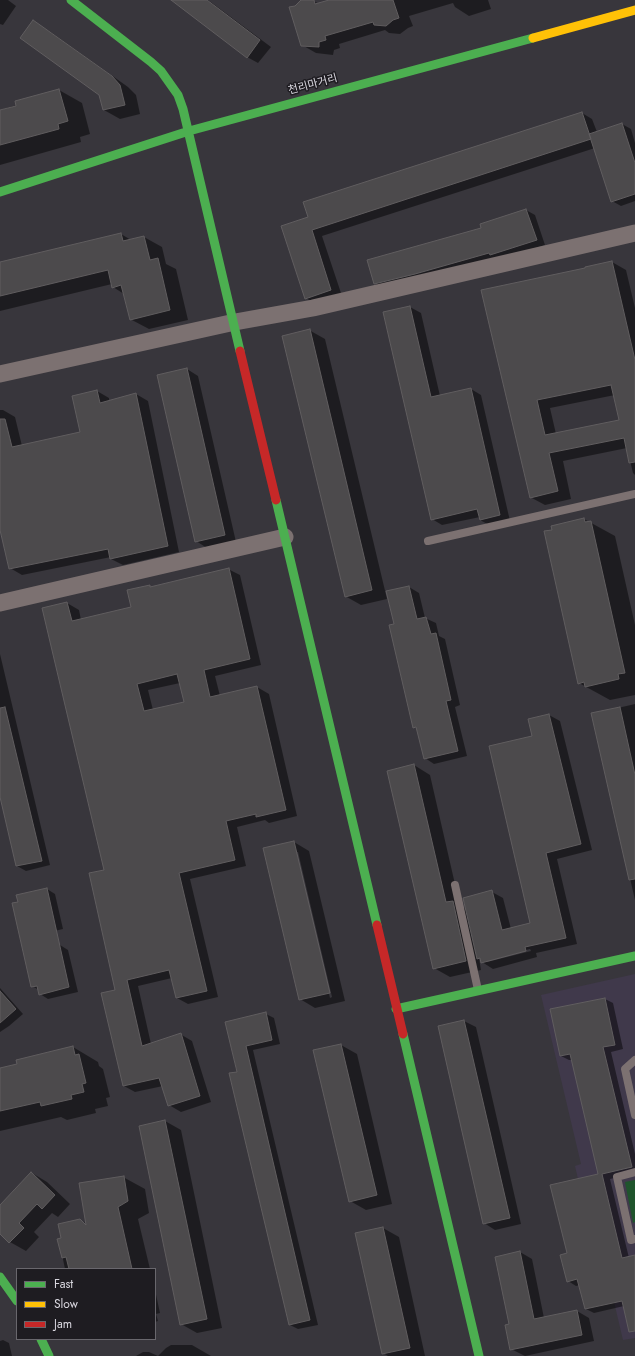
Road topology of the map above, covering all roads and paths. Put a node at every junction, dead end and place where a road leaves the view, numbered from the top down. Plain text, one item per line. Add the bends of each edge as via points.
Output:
1 (71, 0) edge
2 (635, 10) edge
3 (189, 131) junction
4 (0, 192) edge
5 (635, 232) edge
6 (235, 322) junction
7 (0, 374) edge
8 (635, 494) edge
9 (285, 537) junction
10 (428, 541) dead end
11 (0, 603) edge
12 (455, 885) dead end
13 (635, 956) edge
14 (478, 991) junction
15 (396, 1009) junction
16 (635, 1060) edge
17 (635, 1115) edge
18 (635, 1172) edge
19 (635, 1239) edge
20 (0, 1277) edge
21 (16, 1300) edge
22 (41, 1340) edge
23 (49, 1356) edge
24 (479, 1356) edge

1 - 3 main road via 160,71 178,95
2 - 3 main road, 천리마거리
3 - 4 main road, 천리마거리
3 - 6 main road
5 - 6 street via 313,308
6 - 7 street
6 - 9 main road
8 - 10 lane
9 - 11 street
9 - 15 main road
12 - 14 lane
13 - 14 main road
14 - 15 main road
15 - 24 main road
16 - 17 lane via 625,1069
18 - 19 lane via 618,1177 631,1240
20 - 21 main road
22 - 23 main road

